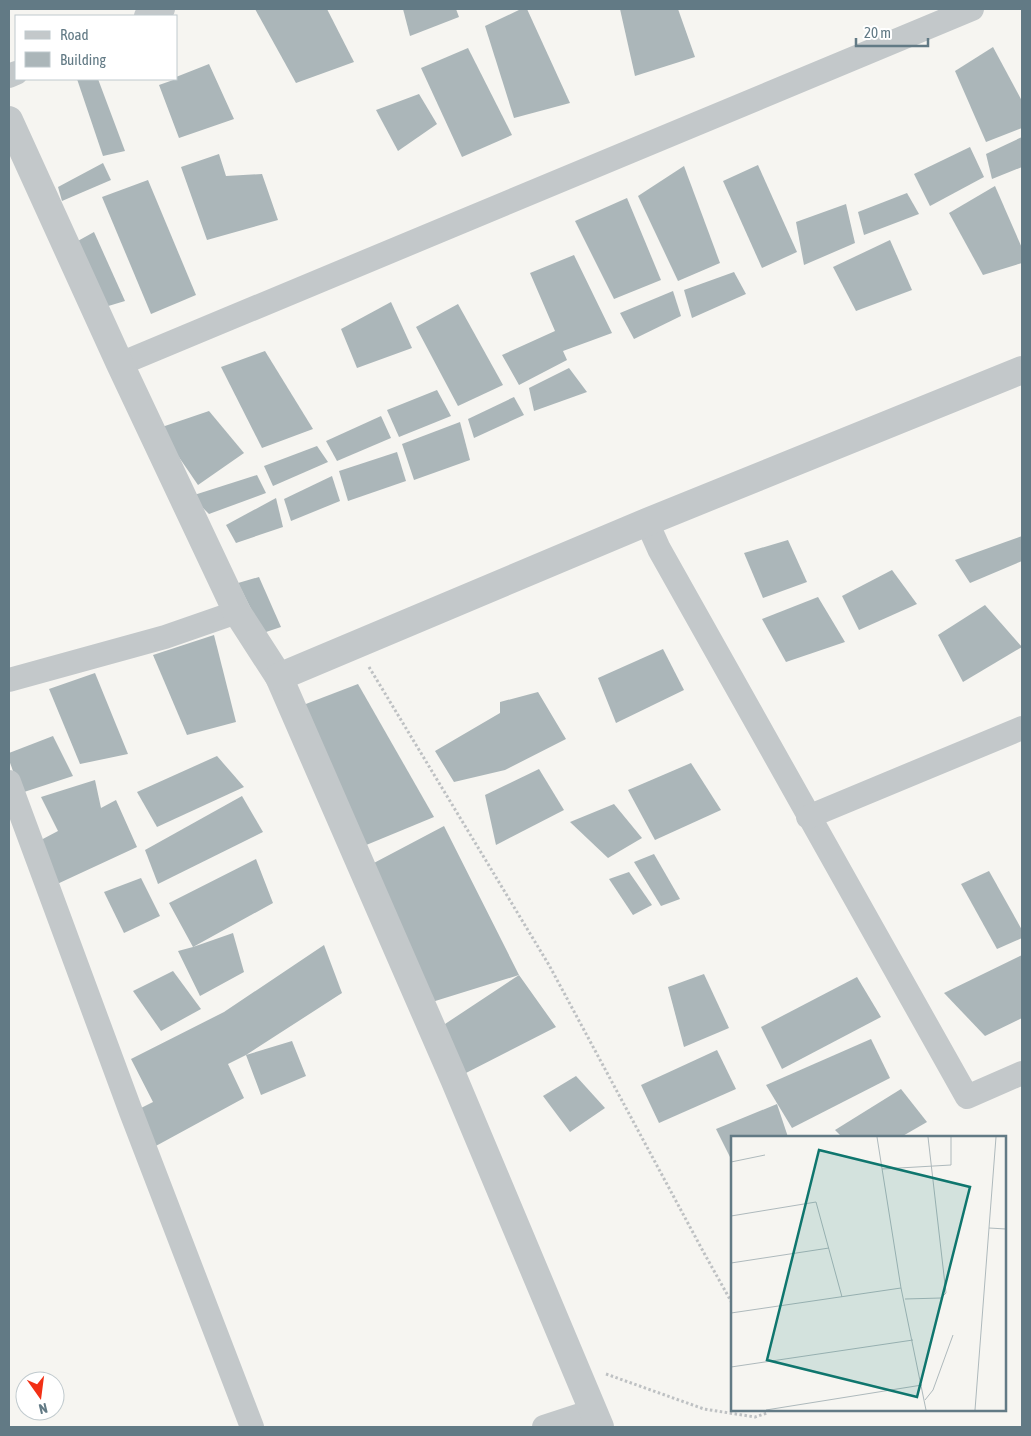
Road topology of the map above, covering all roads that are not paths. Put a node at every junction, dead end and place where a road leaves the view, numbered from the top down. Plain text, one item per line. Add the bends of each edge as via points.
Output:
1 (163, 9) edge
2 (972, 9) edge
3 (148, 15) edge
4 (9, 120) edge
5 (120, 364) junction
6 (1022, 370) edge
7 (647, 522) junction
8 (237, 612) junction
9 (279, 677) junction
10 (9, 680) edge
11 (1022, 728) edge
12 (9, 782) edge
13 (808, 817) junction
14 (1022, 1073) edge
15 (597, 1419) edge
16 (252, 1427) edge
17 (544, 1427) edge

1 - 3 street
2 - 5 street
4 - 5 street
5 - 8 street
6 - 7 street
7 - 9 street
7 - 13 street
8 - 9 street
8 - 10 street via 165,637
9 - 15 street
11 - 13 street
12 - 16 street
13 - 14 street via 967,1097
15 - 17 street

